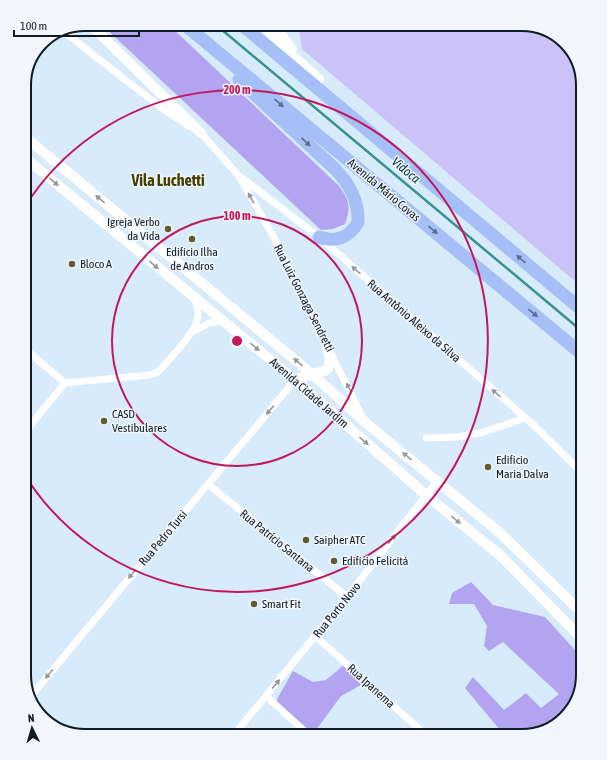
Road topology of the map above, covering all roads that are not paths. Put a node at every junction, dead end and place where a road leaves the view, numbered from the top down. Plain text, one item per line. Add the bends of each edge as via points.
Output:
1 (97, 31) edge
2 (193, 31) edge
3 (249, 31) edge
4 (264, 31) edge
5 (280, 31) edge
6 (67, 34) edge
7 (199, 36) junction
8 (319, 79) junction
9 (202, 134) junction
10 (376, 137) junction
11 (31, 142) edge
12 (31, 163) edge
13 (238, 175) junction
14 (319, 237) junction
15 (195, 299) junction
16 (576, 305) edge
17 (223, 321) junction
18 (191, 333) junction
19 (326, 343) junction
20 (576, 349) edge
21 (31, 354) edge
22 (312, 374) junction
23 (295, 380) junction
24 (65, 384) junction
25 (525, 418) junction
26 (366, 423) junction
27 (31, 425) edge
28 (426, 438) dead end
29 (576, 467) edge
30 (437, 481) junction
31 (208, 484) junction
32 (426, 495) junction
33 (347, 598) junction
34 (576, 607) edge
35 (576, 633) edge
36 (315, 636) junction
37 (34, 692) edge
38 (266, 696) junction
39 (239, 729) edge
40 (302, 729) edge
41 (418, 729) edge

1 - 9 main road
2 - 7 highway, Avenida Mário Covas
3 - 10 highway
4 - 8 main road
5 - 8 main road via 291,48
6 - 9 street via 159,106
7 -> 14 highway via 230,72 348,184 357,204 358,222 350,234 342,238 333,240
7 -> 20 highway, Avenida Mário Covas
8 - 10 highway
9 - 13 street
16 -> 10 highway
22 -> 11 main road, Avenida Cidade Jardim
12 -> 15 main road, Avenida Cidade Jardim
13 - 14 street, Rua Antônio Aleixo da Silva
19 -> 13 street, Rua Luiz Gonzaga Sendretti via 272,234
25 -> 14 street, Rua Antônio Aleixo da Silva
15 - 17 main road, Avenida Cidade Jardim
15 - 18 street via 199,309
17 - 18 street via 209,323
17 -> 23 main road, Avenida Cidade Jardim
18 - 24 street via 158,372
19 - 22 main road via 330,364 325,371
26 -> 19 street, Rua Luiz Gonzaga Sendretti
21 - 24 street
22 - 23 main road
22 - 26 main road, Avenida Cidade Jardim
23 -> 31 street, Rua Pedro Tursi
23 -> 32 main road, Avenida Cidade Jardim
24 - 27 street
25 - 28 street via 481,433
25 - 29 street, Rua Antônio Aleixo da Silva
30 -> 26 main road, Avenida Cidade Jardim
30 - 32 street, Rua Porto Novo
30 - 34 main road, Avenida Cidade Jardim via 499,532
31 - 33 street, Rua Patrício Santana
31 -> 37 street, Rua Pedro Tursi
33 -> 32 street, Rua Porto Novo
32 -> 35 main road, Avenida Cidade Jardim via 501,556
33 - 36 street, Rua Porto Novo
38 -> 36 street, Rua Porto Novo
36 - 41 street, Rua Ipanema
38 - 39 street, Rua Porto Novo
38 - 40 street

